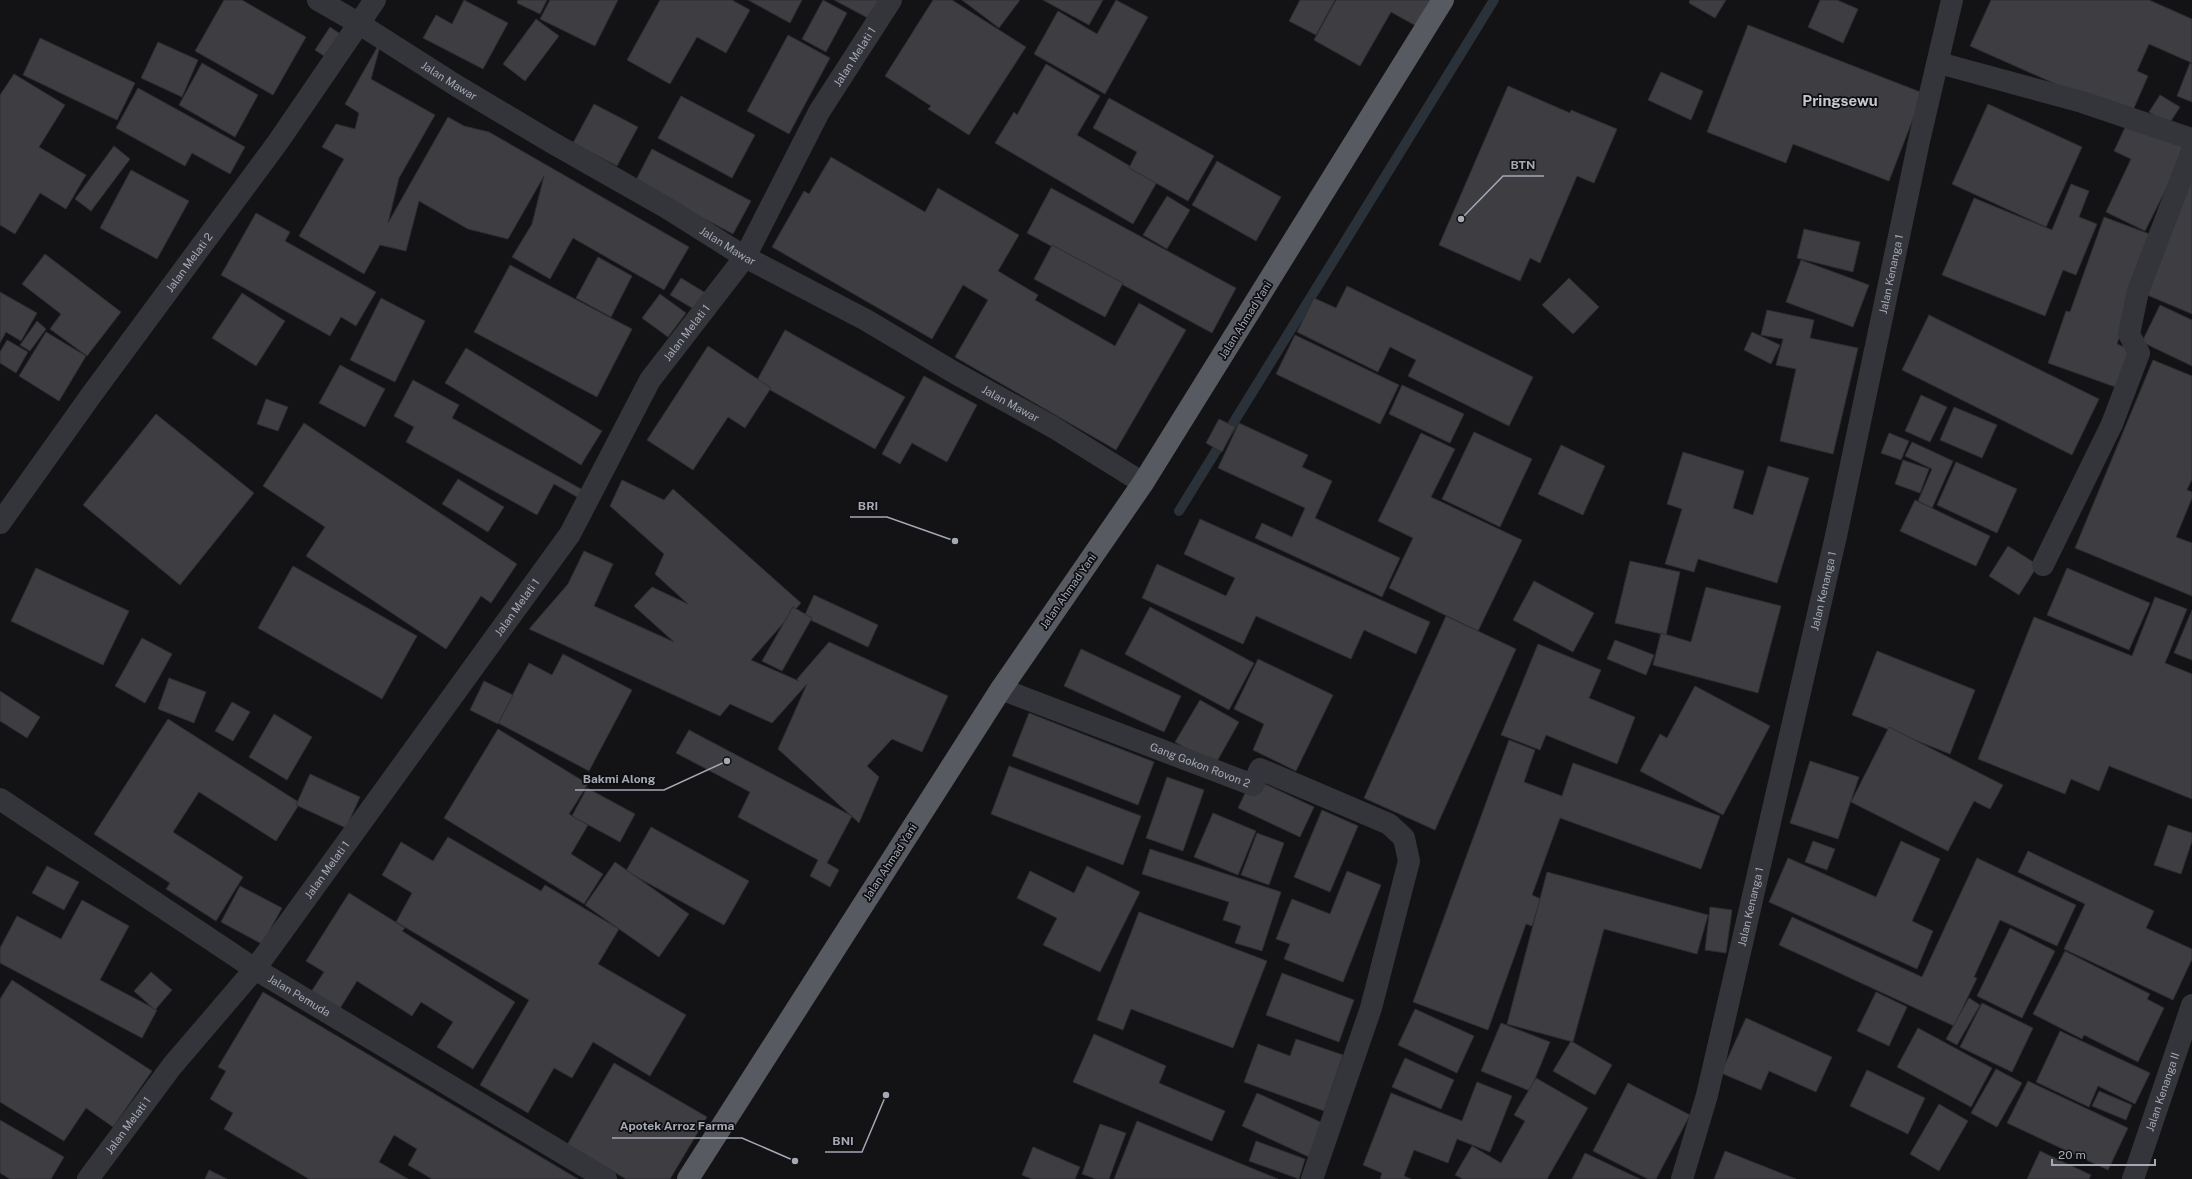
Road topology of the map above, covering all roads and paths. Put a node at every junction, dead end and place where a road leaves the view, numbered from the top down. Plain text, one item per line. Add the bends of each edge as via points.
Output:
1 (318, 0) edge
2 (375, 0) edge
3 (891, 0) edge
4 (1444, 0) edge
5 (1952, 0) edge
6 (358, 23) junction
7 (1939, 63) junction
8 (2192, 139) edge
9 (2192, 152) edge
10 (745, 257) junction
11 (1143, 483) junction
12 (0, 523) edge
13 (2043, 565) dead end
14 (1001, 689) junction
15 (0, 799) edge
16 (255, 969) junction
17 (2192, 1005) edge
18 (88, 1179) edge
19 (606, 1179) edge
20 (688, 1179) edge
21 (1312, 1179) edge
22 (1682, 1179) edge
23 (2133, 1179) edge

1 - 6 street, Jalan Mawar
2 - 6 street, Jalan Melati 2
3 - 10 street, Jalan Melati 1 via 819,112
4 - 11 highway, Jalan Ahmad Yani
5 - 7 street, Jalan Kenanga 1
6 - 10 street, Jalan Mawar via 457,86 667,208
6 - 12 street, Jalan Melati 2 via 278,142
7 - 8 street via 2082,102
7 - 22 street, Jalan Kenanga 1 via 1919,141 1836,536 1709,1088
9 - 13 street via 2138,291 2129,334 2139,353 2112,424
10 - 11 street, Jalan Mawar via 866,320 1053,427
10 - 16 street, Jalan Melati 1 via 650,380 570,534
11 - 14 highway, Jalan Ahmad Yani
14 - 20 highway, Jalan Ahmad Yani
14 - 21 street, Gang Gokon Rovon 2 via 1252,785 1260,768 1389,824 1404,838 1409,861 1371,1008
15 - 16 street, Jalan Pemuda
16 - 18 street, Jalan Melati 1 via 172,1066
16 - 19 street, Jalan Pemuda
17 - 23 street, Jalan Kenanga II

